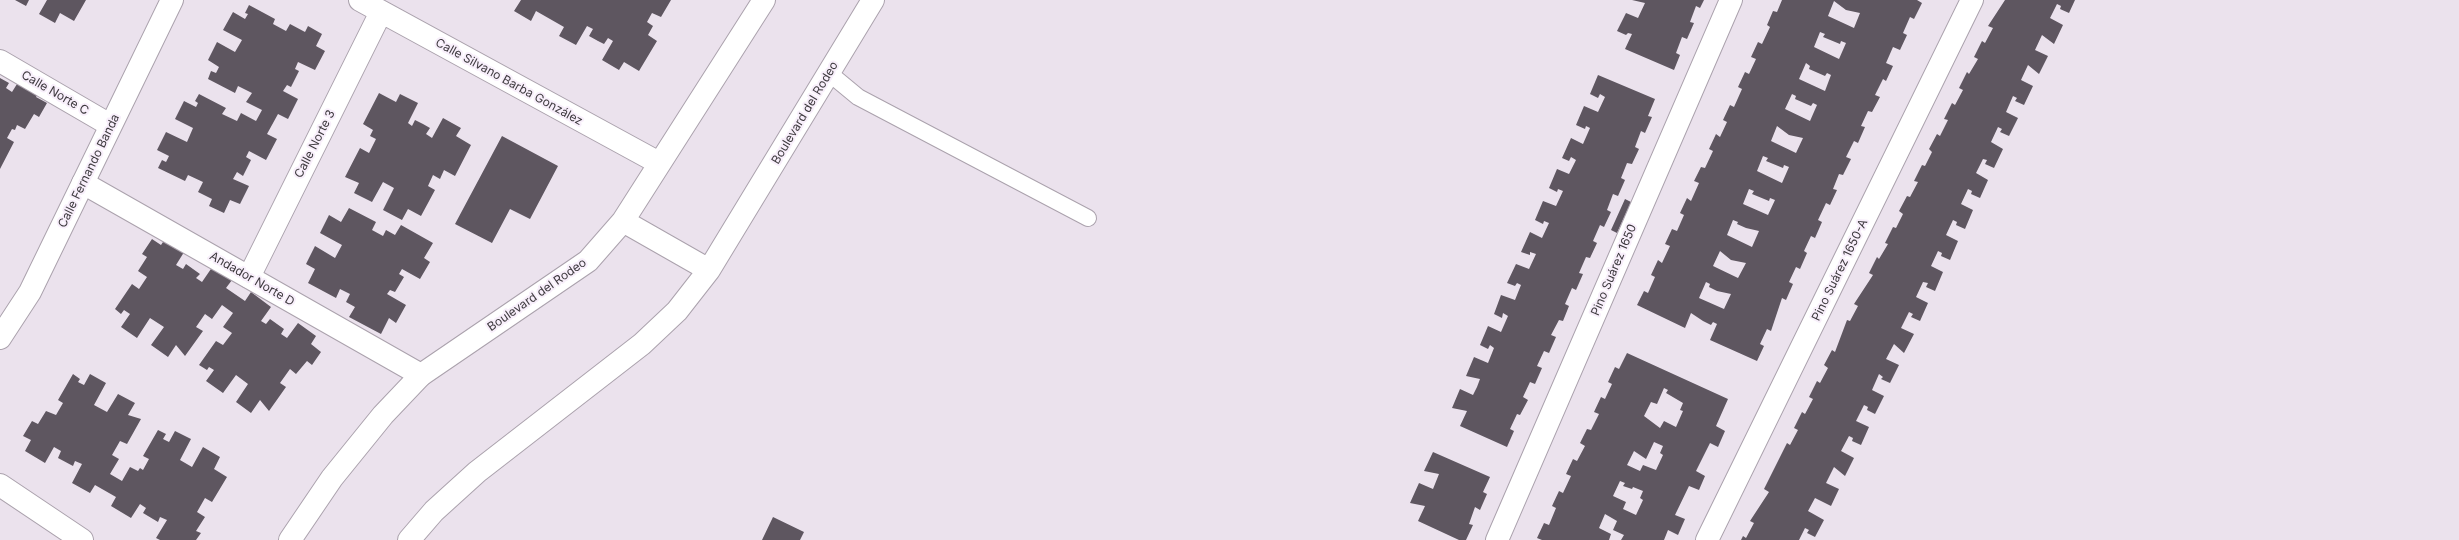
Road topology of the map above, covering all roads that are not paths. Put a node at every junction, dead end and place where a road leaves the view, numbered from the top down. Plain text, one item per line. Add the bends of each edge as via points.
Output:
1 (172, 0) edge
2 (360, 0) edge
3 (764, 0) edge
4 (874, 0) edge
5 (1731, 0) edge
6 (1972, 0) edge
7 (381, 12) junction
8 (0, 61) edge
9 (829, 73) junction
10 (110, 125) junction
11 (658, 163) junction
12 (83, 183) junction
13 (1088, 218) dead end
14 (623, 221) junction
15 (709, 270) junction
16 (249, 276) junction
17 (0, 338) edge
18 (421, 375) junction
19 (0, 485) edge
20 (82, 540) edge
21 (290, 540) edge
22 (410, 540) edge
23 (1496, 540) edge
24 (1707, 540) edge

1 - 10 street, Calle Fernando Banda
2 - 7 street, Calle Silvano Barba González
3 - 11 street, Boulevard del Rodeo
4 - 9 street, Boulevard del Rodeo
5 - 23 street, Pino Suárez 1650
6 - 24 street, Pino Suárez 1650-A
7 - 11 street, Calle Silvano Barba González
7 - 16 street, Calle Norte 3
8 - 10 street, Calle Norte C
9 - 13 lane via 858,97
9 - 15 street, Boulevard del Rodeo
10 - 12 street, Calle Fernando Banda
11 - 14 street, Boulevard del Rodeo
12 - 16 street, Andador Norte D
12 - 17 street, Calle Fernando Banda via 30,292
14 - 15 street
14 - 18 street, Boulevard del Rodeo via 588,261
15 - 22 street, Boulevard del Rodeo via 677,312 642,344 477,472 434,511
16 - 18 street, Andador Norte D
18 - 21 street, Boulevard del Rodeo via 332,478
19 - 20 street

